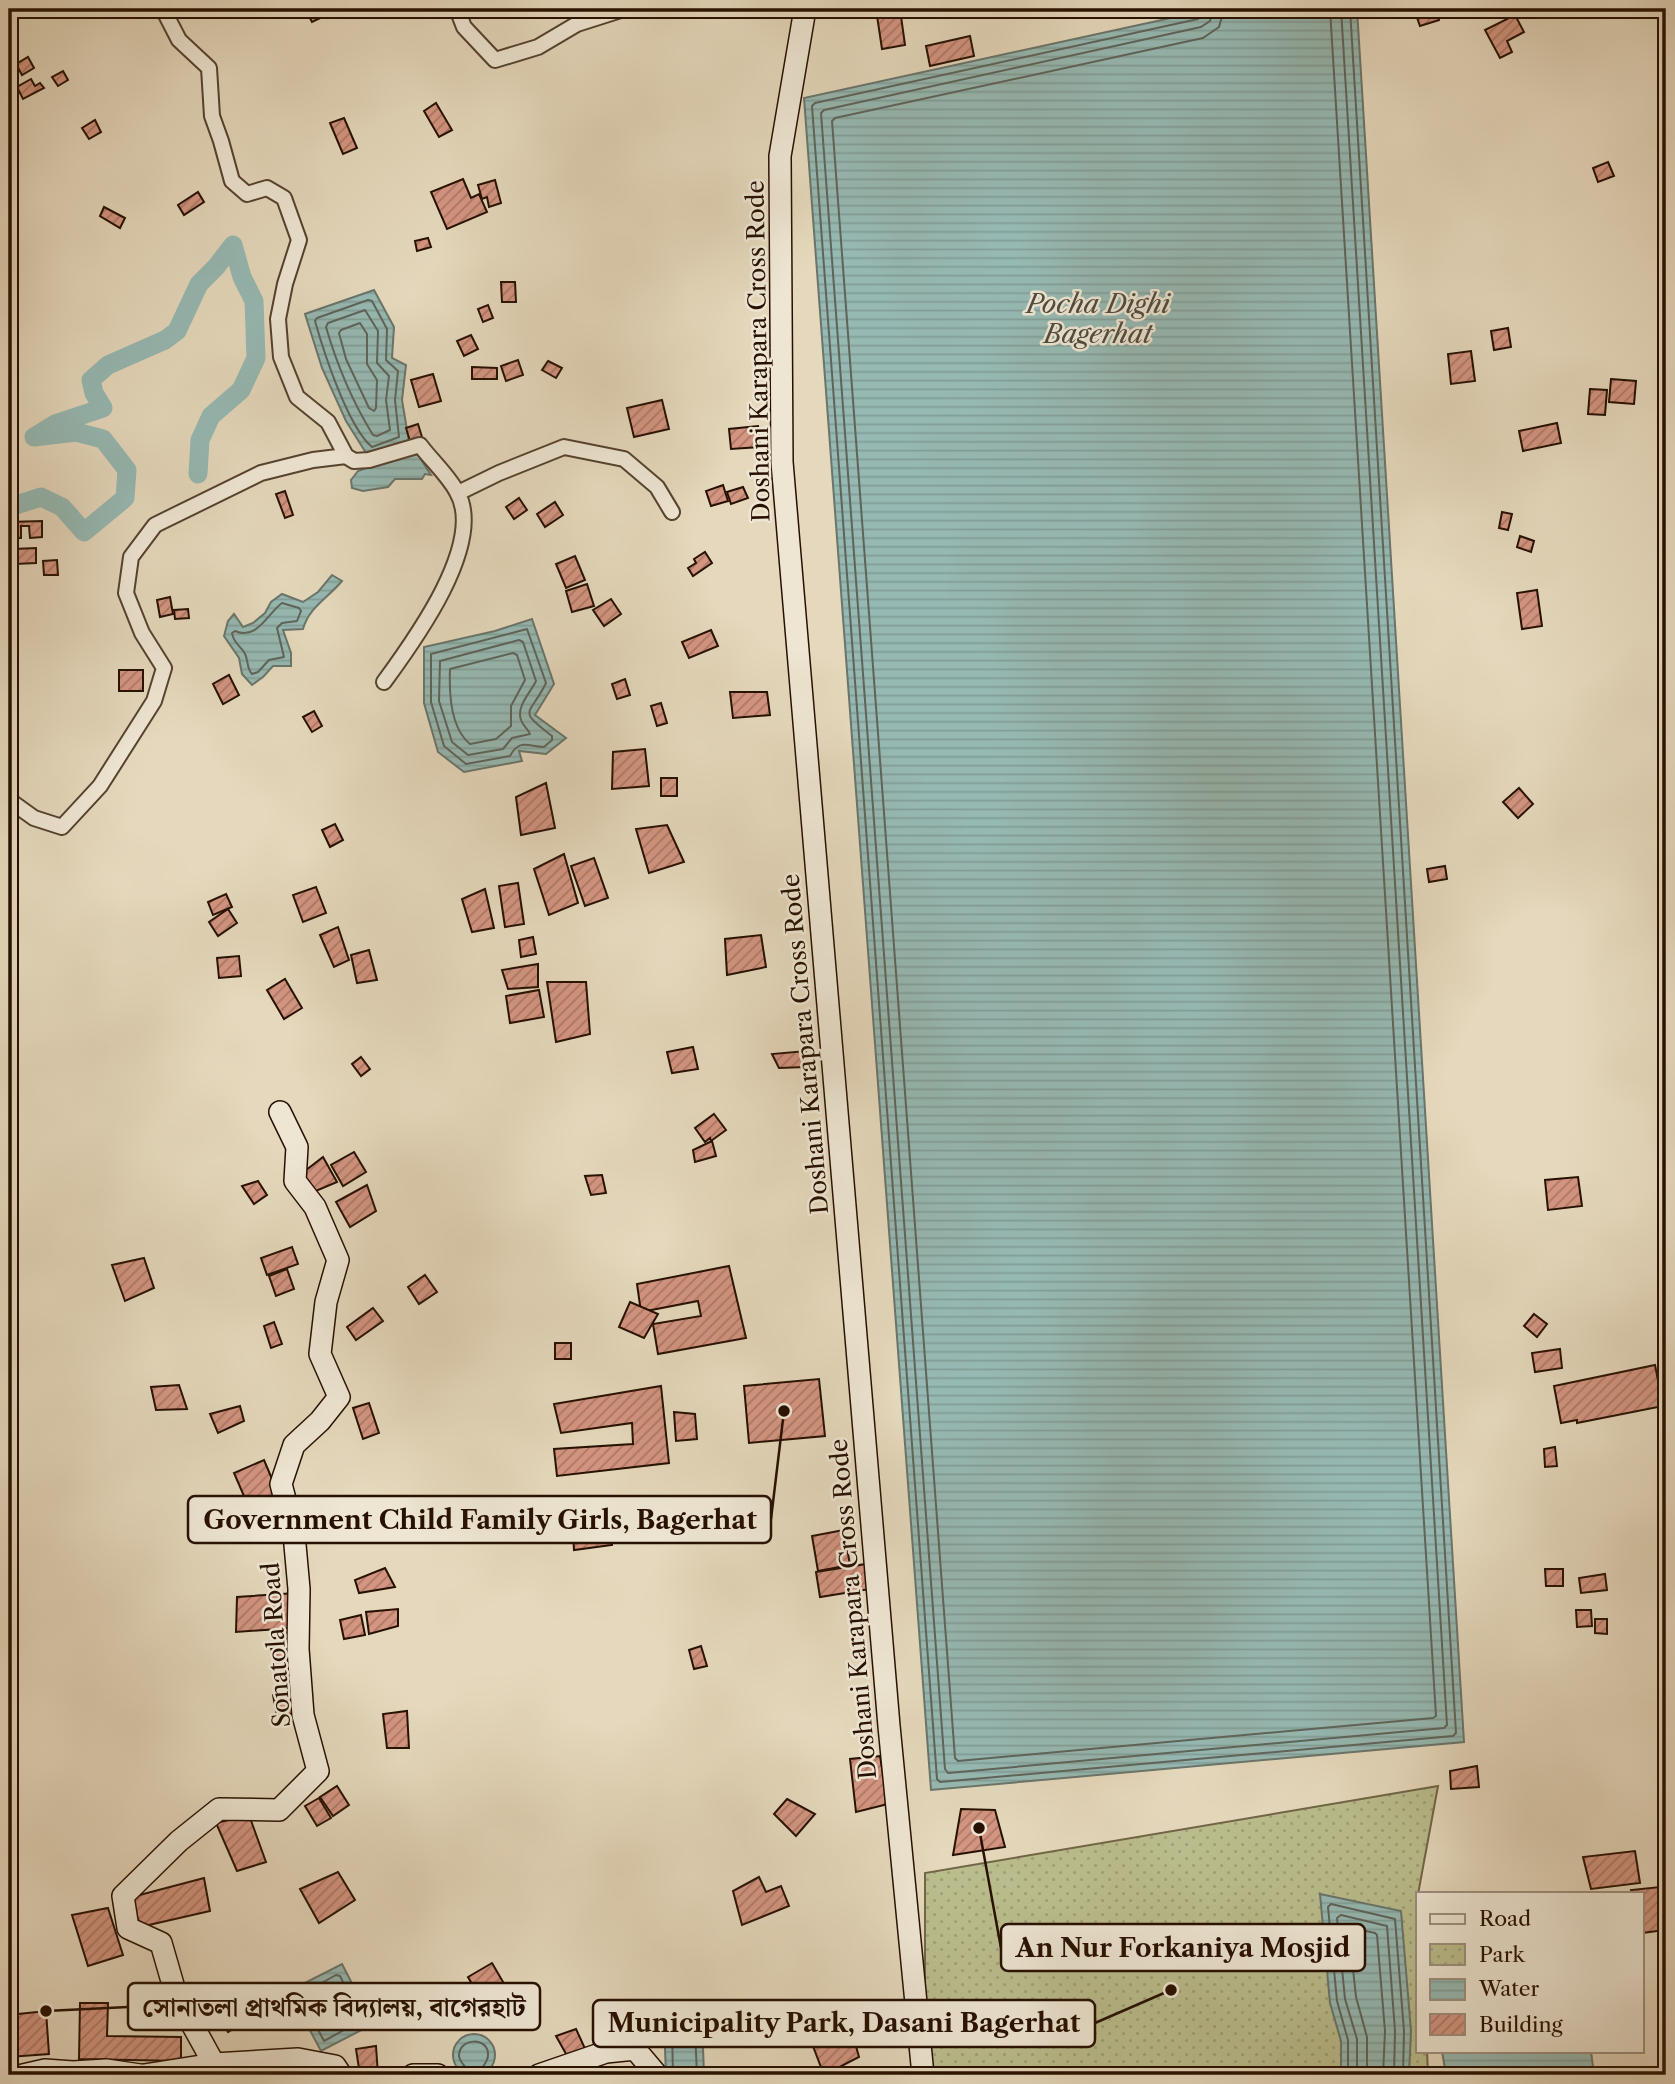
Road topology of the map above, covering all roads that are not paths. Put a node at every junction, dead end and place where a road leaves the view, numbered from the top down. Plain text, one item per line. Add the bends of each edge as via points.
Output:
1 (163, 9) edge
2 (457, 9) edge
3 (624, 9) edge
4 (805, 9) edge
5 (346, 456) junction
6 (458, 493) junction
7 (672, 512) dead end
8 (384, 682) dead end
9 (9, 800) edge
10 (280, 1112) dead end
11 (214, 2064) junction
12 (244, 2069) edge
13 (23, 2075) edge
14 (142, 2075) edge
15 (341, 2075) edge
16 (413, 2075) edge
17 (438, 2075) edge
18 (539, 2075) edge
19 (657, 2075) edge
20 (923, 2075) edge

1 - 5 street via 179,40 209,68 212,116 232,181 247,194 267,188 284,198 299,240 278,319 281,357 298,397 328,422
2 - 3 street via 464,27 495,60 538,47 577,24
4 - 20 street, Doshani Karapara Cross Rode via 780,156 782,462
5 - 6 street via 354,461 369,460 419,446
5 - 9 street via 261,473 155,525 131,556 126,593 142,633 164,668 154,701 100,786 62,827 34,818
6 - 7 street via 564,447 624,459 657,487
6 - 8 street via 465,523 453,568 440,597
10 - 11 street, Sonatola Road via 298,1147 295,1181 315,1207 338,1260 326,1302 320,1354 339,1397 294,1445 281,1484 294,1534 298,1576 303,1715 318,1770 279,1810 219,1809 123,1896 128,1928 161,1943 176,1995
11 - 12 street
11 - 14 street
12 - 15 street via 298,2059 335,2066
13 - 14 street via 45,2070
16 - 17 street
18 - 19 street via 606,2052 635,2049

